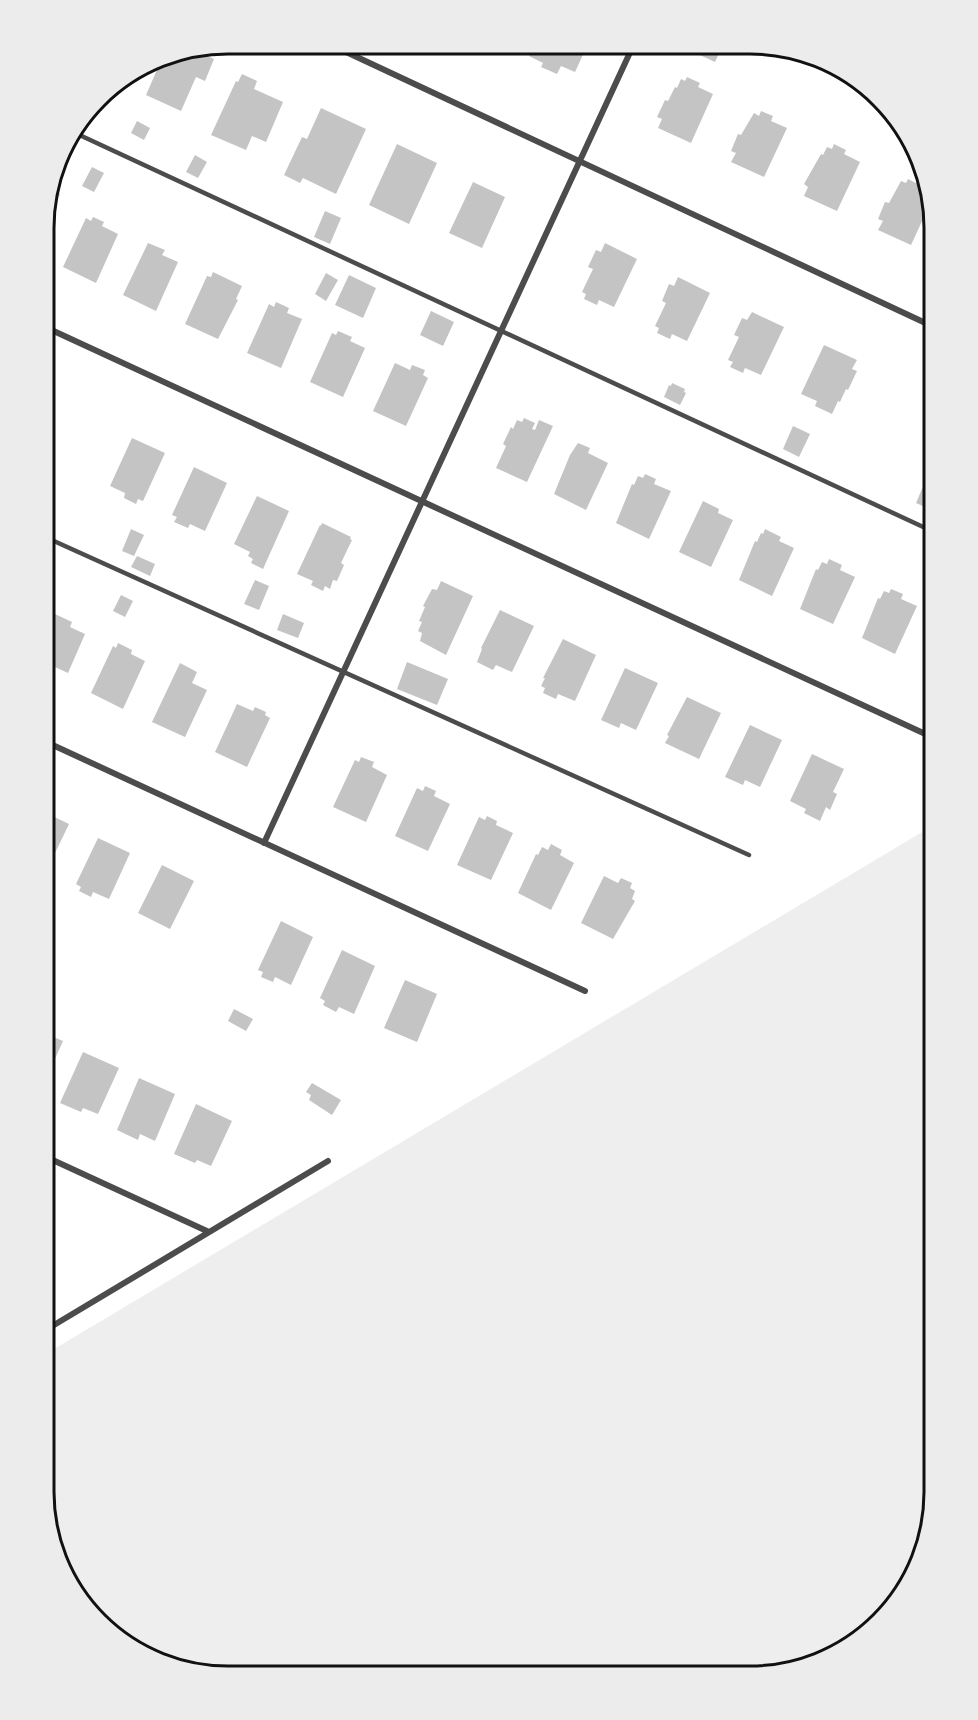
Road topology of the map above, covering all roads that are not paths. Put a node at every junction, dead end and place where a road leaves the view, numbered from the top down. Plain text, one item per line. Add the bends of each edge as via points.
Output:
1 (351, 54) edge
2 (629, 54) edge
3 (80, 135) edge
4 (580, 160) junction
5 (924, 322) edge
6 (54, 331) edge
7 (501, 331) junction
8 (422, 501) junction
9 (924, 527) edge
10 (54, 541) edge
11 (343, 672) junction
12 (924, 733) edge
13 (54, 746) edge
14 (264, 843) junction
15 (749, 855) dead end
16 (585, 991) dead end
17 (54, 1161) edge
18 (328, 1161) dead end
19 (209, 1232) junction
20 (54, 1325) edge

1 - 4 street
2 - 4 street
3 - 7 lane
4 - 5 street
4 - 7 street
6 - 8 street
7 - 8 street
7 - 9 lane
8 - 11 street
8 - 12 street
10 - 11 lane
11 - 14 street
11 - 15 lane
13 - 14 street
14 - 16 street
17 - 19 street
18 - 19 street
19 - 20 street

